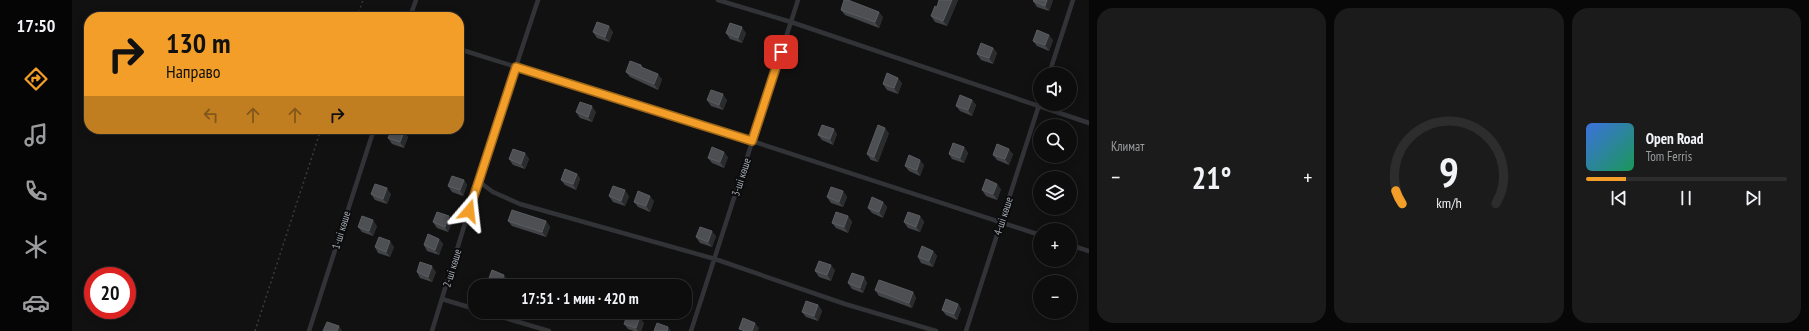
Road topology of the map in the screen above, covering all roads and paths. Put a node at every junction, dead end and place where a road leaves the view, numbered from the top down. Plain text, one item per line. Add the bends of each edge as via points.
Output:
1 (363, 0) edge
2 (416, 0) edge
3 (538, 0) edge
4 (718, 0) edge
5 (798, 0) edge
6 (1073, 0) edge
7 (359, 12) edge
8 (412, 12) edge
9 (791, 22) junction
10 (464, 51) edge
11 (516, 67) junction
12 (1051, 67) edge
13 (1033, 102) edge
14 (1037, 111) edge
15 (1057, 111) edge
16 (1089, 123) edge
17 (319, 134) edge
18 (372, 134) edge
19 (752, 141) junction
20 (478, 181) junction
21 (1001, 222) junction
22 (1033, 233) edge
23 (1077, 247) edge
24 (1089, 251) edge
25 (715, 259) junction
26 (442, 299) junction
27 (468, 307) edge
28 (509, 319) edge
29 (255, 331) edge
30 (309, 331) edge
31 (432, 331) edge
32 (549, 331) edge
33 (691, 331) edge
34 (936, 331) edge
35 (966, 331) edge

1 - 7 path
2 - 8 lane
3 - 11 lane, 2-ші көше
4 - 9 lane
5 - 9 lane, 3-ші көше
6 - 12 lane
9 - 13 lane
9 - 19 lane, 3-ші көше
10 - 11 lane
11 - 19 lane
11 - 20 lane, 2-ші көше
14 - 21 lane, 4-ші көше
15 - 16 lane
17 - 29 path
18 - 30 lane, 1-ші көше
19 - 21 lane
19 - 25 lane, 3-ші көше
20 - 25 lane via 493,192 520,204
20 - 26 lane, 2-ші көше
21 - 22 lane
21 - 35 lane, 4-ші көше
23 - 24 lane
25 - 33 lane, 3-ші көше
25 - 34 lane via 845,304
26 - 27 lane
26 - 31 lane, 2-ші көше
28 - 32 lane

